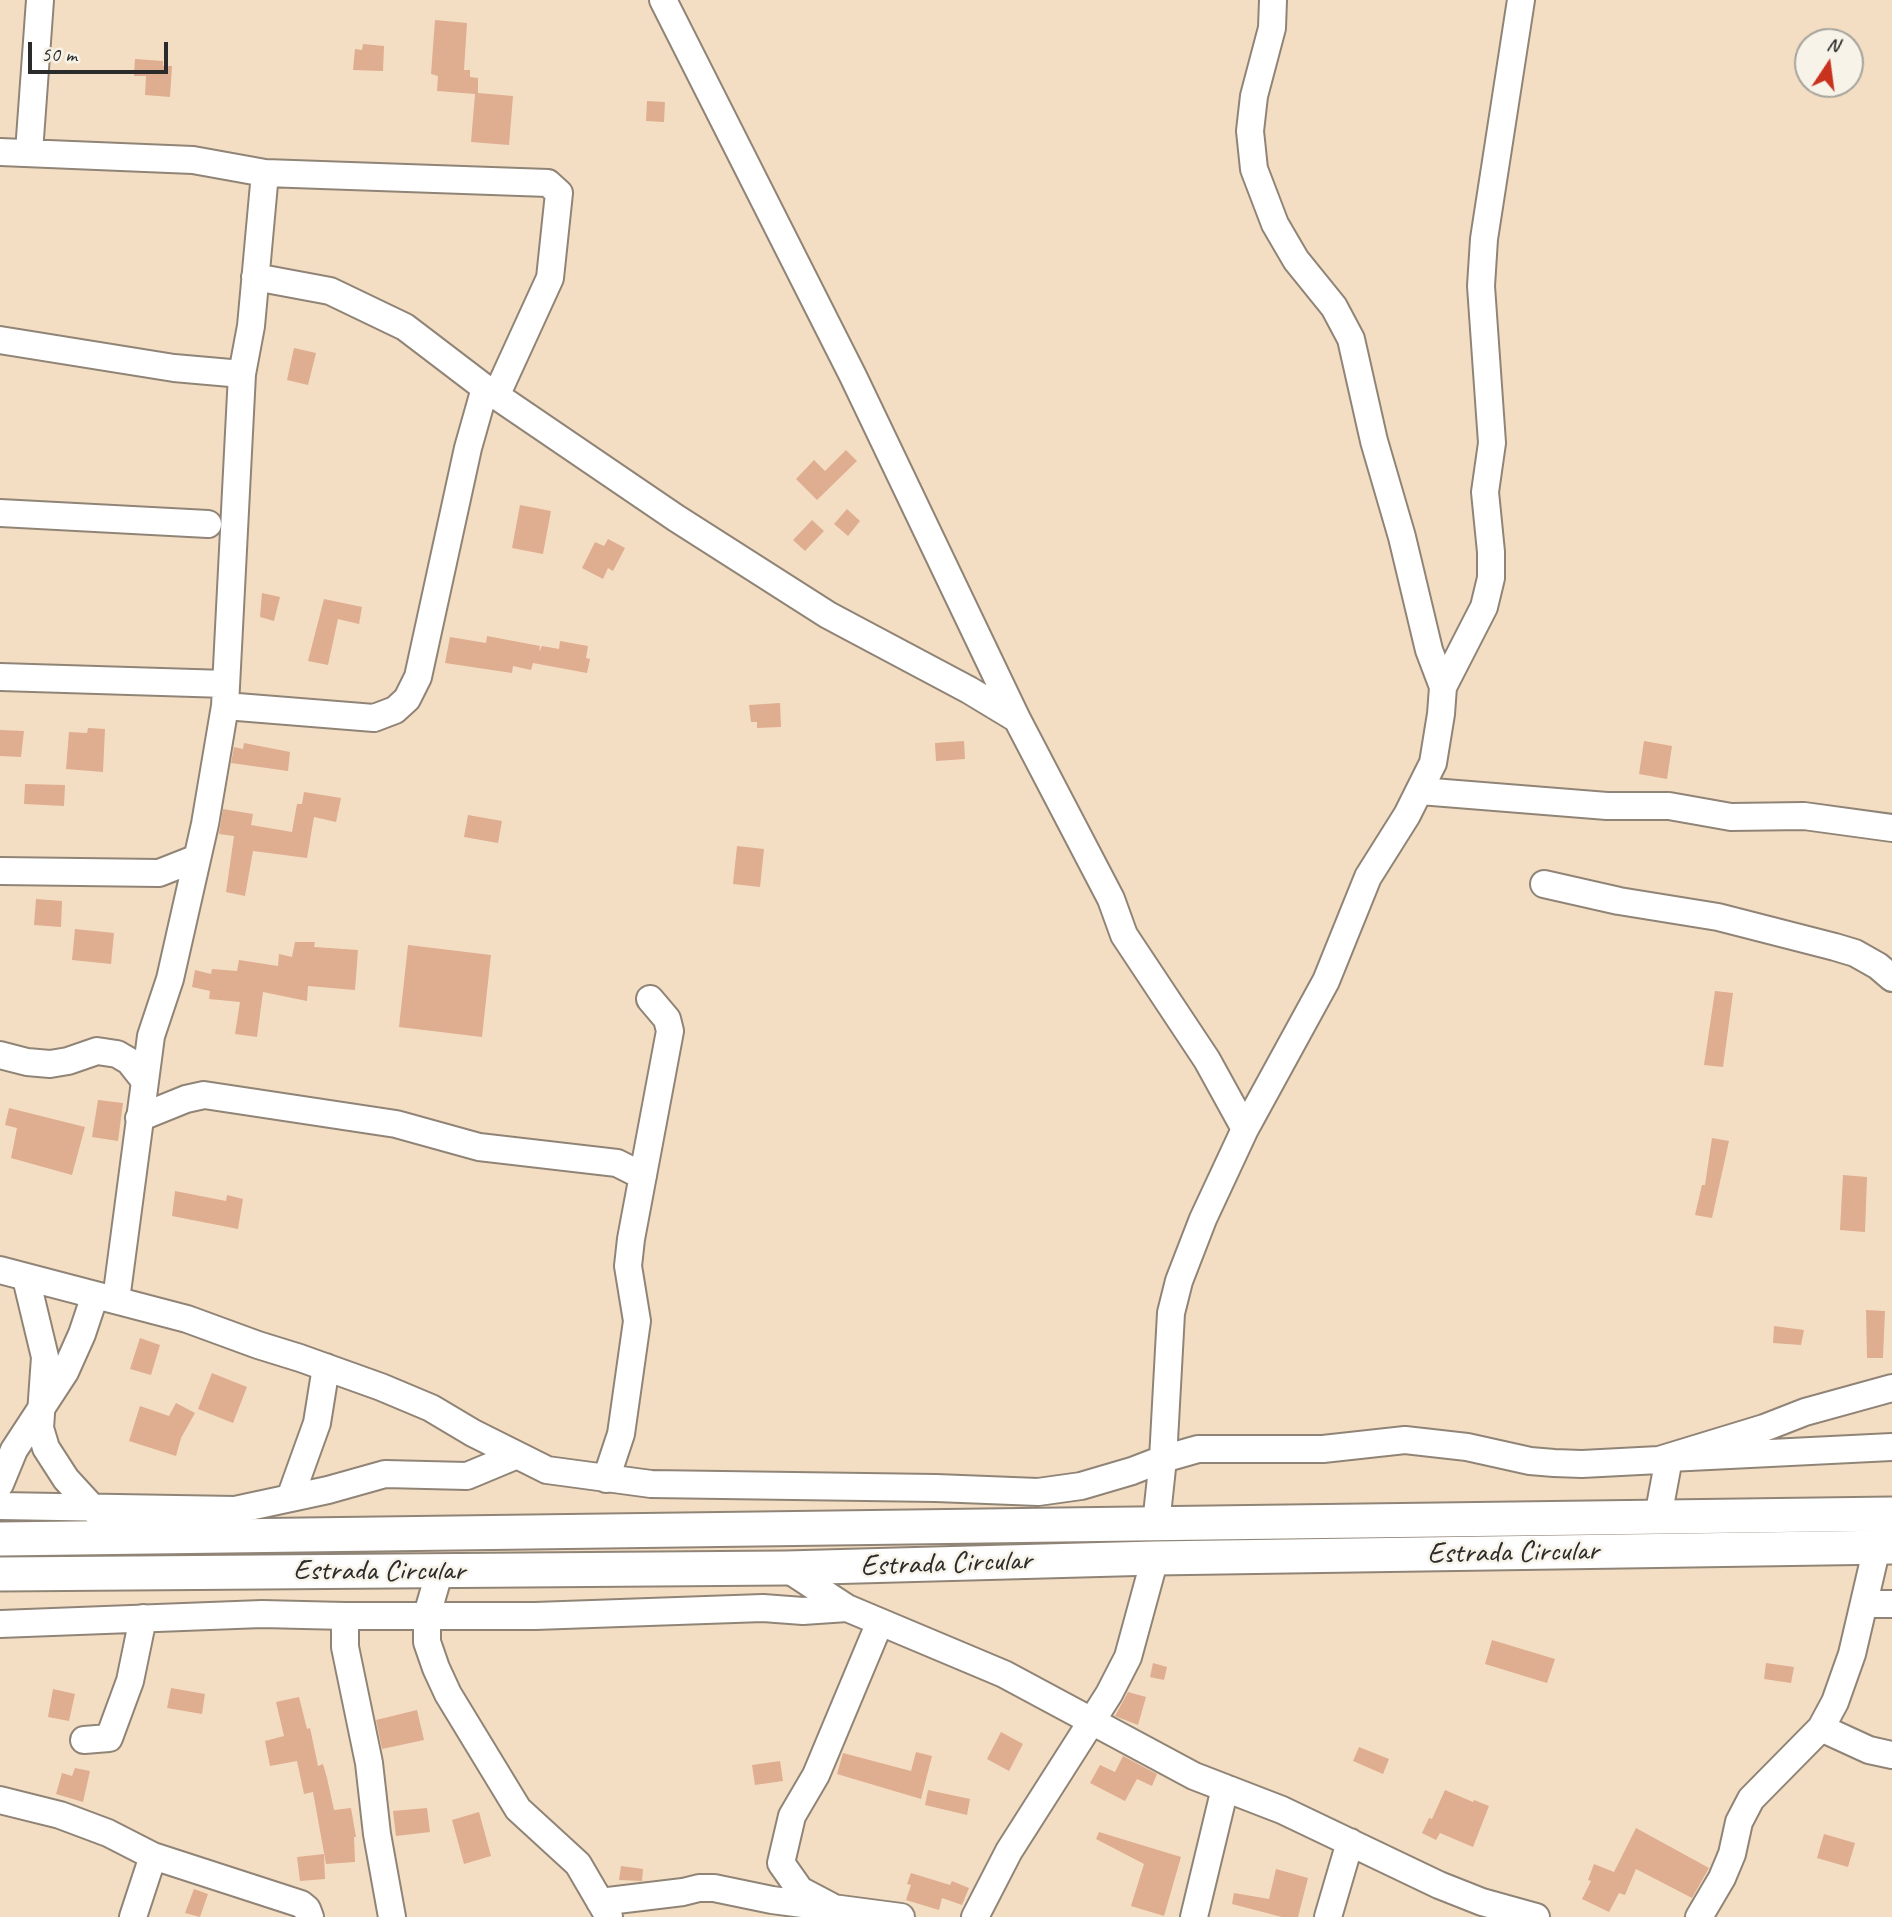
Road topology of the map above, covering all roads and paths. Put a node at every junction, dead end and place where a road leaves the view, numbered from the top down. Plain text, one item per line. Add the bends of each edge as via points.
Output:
1 (40, 0) edge
2 (663, 0) edge
3 (1273, 0) edge
4 (1521, 0) edge
5 (0, 152) edge
6 (29, 152) junction
7 (265, 173) junction
8 (255, 277) junction
9 (0, 340) edge
10 (242, 374) junction
11 (491, 392) junction
12 (0, 513) edge
13 (208, 524) dead end
14 (0, 677) edge
15 (1443, 687) junction
16 (226, 695) junction
17 (1017, 719) junction
18 (1420, 791) junction
19 (1892, 828) edge
20 (197, 859) junction
21 (0, 871) edge
22 (159, 873) junction
23 (1544, 884) dead end
24 (186, 904) junction
25 (1892, 978) edge
26 (650, 999) dead end
27 (0, 1055) edge
28 (144, 1080) junction
29 (139, 1118) junction
30 (1245, 1129) junction
31 (643, 1176) junction
32 (0, 1270) edge
33 (26, 1278) junction
34 (105, 1298) junction
35 (326, 1367) junction
36 (1890, 1382) edge
37 (42, 1409) junction
38 (1892, 1447) edge
39 (515, 1456) junction
40 (1163, 1458) junction
41 (1669, 1458) junction
42 (606, 1479) junction
43 (0, 1484) edge
44 (290, 1498) junction
45 (0, 1506) edge
46 (95, 1509) junction
47 (1892, 1514) edge
48 (1658, 1517) junction
49 (1156, 1524) junction
50 (114, 1537) junction
51 (0, 1539) edge
52 (1884, 1547) edge
53 (1155, 1558) junction
54 (786, 1568) junction
55 (440, 1570) junction
56 (0, 1574) edge
57 (1864, 1604) junction
58 (1892, 1604) edge
59 (847, 1608) junction
60 (427, 1615) junction
61 (345, 1616) junction
62 (143, 1618) junction
63 (880, 1622) junction
64 (0, 1624) edge
65 (1092, 1721) junction
66 (1821, 1728) junction
67 (84, 1740) dead end
68 (1892, 1755) edge
69 (1225, 1788) junction
70 (0, 1800) edge
71 (1350, 1842) junction
72 (153, 1856) junction
73 (781, 1863) junction
74 (759, 1898) junction
75 (836, 1909) junction
76 (605, 1910) edge
77 (132, 1917) edge
78 (310, 1917) edge
79 (392, 1917) edge
80 (901, 1917) edge
81 (975, 1917) edge
82 (1194, 1917) edge
83 (1328, 1917) edge
84 (1536, 1917) edge
85 (1699, 1917) edge

1 - 6 street
2 - 17 street via 859,388
3 - 15 street via 1272,28 1250,131 1254,169 1275,224 1351,339 1429,650
4 - 15 street via 1481,286 1492,443 1485,492 1491,578 1484,607
5 - 6 street
6 - 7 street via 192,160
7 - 8 street
7 - 11 street via 548,183 559,193 550,278
8 - 10 street
8 - 11 street via 330,291 405,327
9 - 10 street via 173,368
10 - 16 street
11 - 16 street via 468,447 418,677 407,699 395,710 374,718
11 - 17 street via 828,615
12 - 13 street
14 - 16 street
15 - 18 street via 1433,763
16 - 20 street
17 - 30 street via 1111,899 1124,935 1207,1060
18 - 19 street via 1607,806 1669,806 1731,817 1804,816
18 - 30 street via 1368,877 1326,981
20 - 22 street
20 - 24 street
21 - 22 street
22 - 24 street
23 - 25 street via 1718,917 1835,947 1855,953
24 - 28 street
26 - 31 street via 667,1019 670,1031
27 - 28 street via 50,1064 97,1051 117,1054
28 - 29 street
29 - 31 street via 204,1095 396,1124 479,1147 617,1163
29 - 34 street
30 - 40 street via 1203,1219 1171,1313
31 - 42 street via 628,1266 637,1321 621,1434
32 - 33 street
33 - 34 street
33 - 37 street via 45,1357
34 - 35 street via 187,1318
34 - 37 street
35 - 39 street via 431,1408
35 - 44 street via 317,1423
36 - 41 street
37 - 43 street via 13,1450
37 - 46 street via 40,1428 46,1448 66,1479
38 - 41 street
39 - 42 street via 547,1470
39 - 44 street via 467,1476 385,1474
40 - 41 street via 1198,1449 1323,1449 1405,1440 1554,1463
40 - 42 street via 1082,1486 1038,1492 651,1484
40 - 49 street
41 - 48 street
44 - 46 street via 235,1510
45 - 46 street
46 - 50 street
47 - 48 main road, Estrada Circular
48 - 49 main road, Estrada Circular
49 - 50 main road, Estrada Circular
50 - 51 main road, Estrada Circular
52 - 53 main road, Estrada Circular
52 - 57 street
53 - 54 main road, Estrada Circular
53 - 65 street via 1128,1657
54 - 55 main road, Estrada Circular
54 - 59 street
55 - 56 main road, Estrada Circular
55 - 60 street
57 - 58 street
57 - 66 street via 1852,1654
59 - 60 street
59 - 63 street
60 - 61 street
60 - 76 street via 427,1642 463,1721 518,1809 578,1864
61 - 62 street
61 - 79 street via 347,1660 369,1763
62 - 64 street
62 - 67 street via 130,1681 109,1738
63 - 65 street via 1004,1674
63 - 73 street via 816,1775 792,1816
65 - 69 street
65 - 81 street via 1009,1851
66 - 68 street via 1869,1750
66 - 85 street via 1751,1799 1722,1878
69 - 71 street
69 - 82 street
70 - 72 street via 60,1815
71 - 83 street
71 - 84 street via 1439,1885
72 - 77 street
72 - 78 street via 301,1903
73 - 74 street
73 - 75 street via 800,1890
74 - 75 street
74 - 76 street via 699,1888
75 - 80 street

